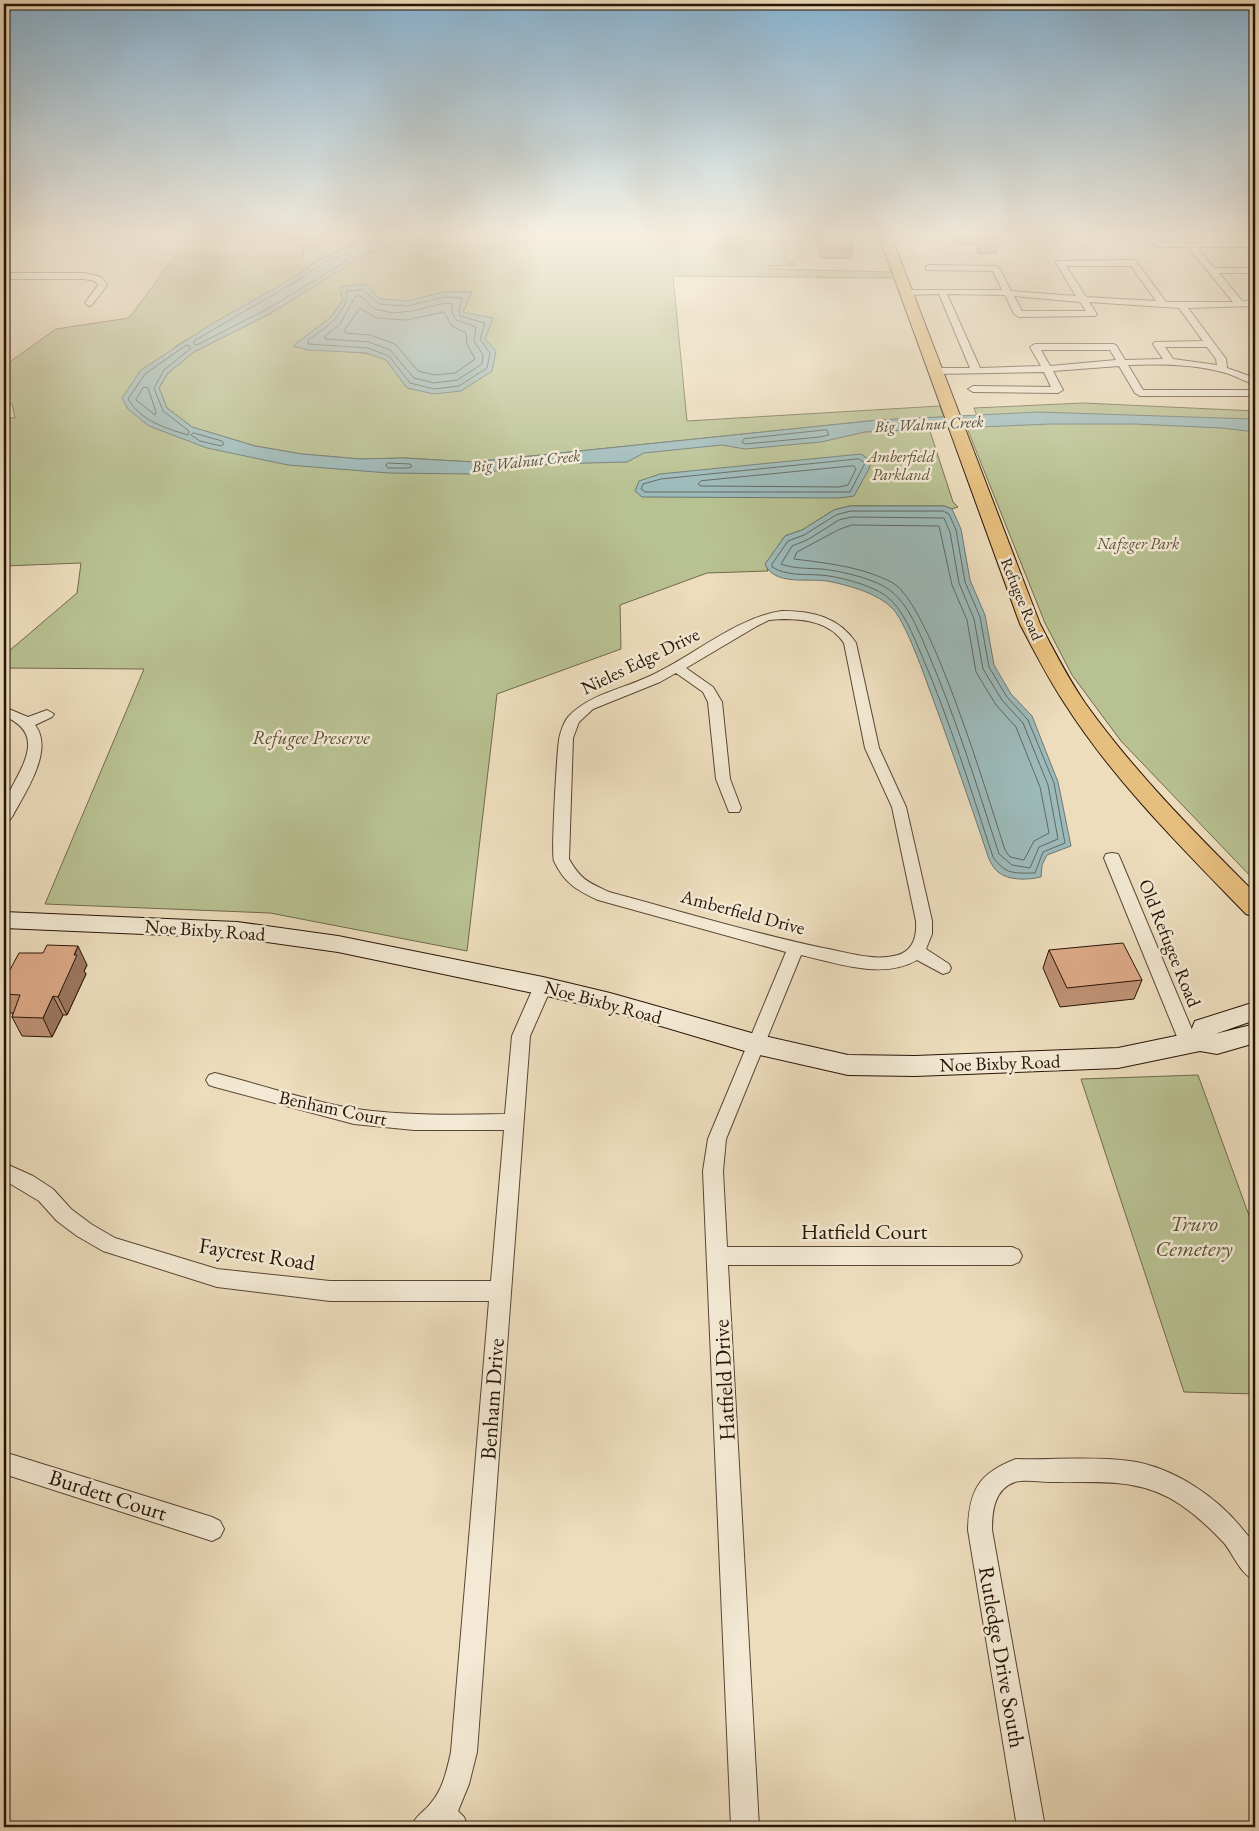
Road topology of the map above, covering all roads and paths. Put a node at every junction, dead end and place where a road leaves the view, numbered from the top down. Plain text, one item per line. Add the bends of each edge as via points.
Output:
1 (916, 318) edge
2 (953, 318) edge
3 (1191, 318) edge
4 (1210, 344) junction
5 (1121, 362) junction
6 (1170, 362) junction
7 (1047, 369) junction
8 (1222, 369) junction
9 (935, 371) junction
10 (976, 371) junction
11 (1255, 381) edge
12 (973, 390) dead end
13 (1255, 393) edge
14 (812, 618) joint
15 (677, 667) junction
16 (4, 711) edge
17 (47, 714) dead end
18 (28, 724) junction
19 (734, 808) dead end
20 (4, 817) edge
21 (1112, 858) dead end
22 (565, 869) joint
23 (1255, 908) edge
24 (4, 920) edge
25 (795, 949) junction
26 (916, 951) junction
27 (943, 968) dead end
28 (543, 986) junction
29 (1255, 1011) edge
30 (1255, 1034) edge
31 (1194, 1042) junction
32 (755, 1044) junction
33 (215, 1080) dead end
34 (514, 1122) junction
35 (4, 1171) edge
36 (717, 1256) junction
37 (1012, 1256) dead end
38 (500, 1291) junction
39 (4, 1463) edge
40 (212, 1529) dead end
41 (1255, 1568) edge
42 (440, 1822) edge
43 (744, 1827) edge
44 (1031, 1827) edge

1 - 9 main road, Refugee Road
2 - 10 street
3 - 4 street
4 - 6 street via 1158,344
4 - 8 street via 1221,359
5 - 6 street
5 - 7 street
5 - 7 street via 1113,347 1035,347
5 - 13 street via 1140,393
6 - 8 street
7 - 10 street
7 - 12 street via 1058,390
8 - 11 street
9 - 10 street
9 - 23 main road, Refugee Road via 1030,624 1069,697 1119,763
14 - 15 street, Nieles Edge Drive via 793,615 761,619
14 - 26 street via 827,623 848,639 872,748 899,807 917,885 926,934
15 - 19 street via 708,690 715,702 723,779
15 - 22 street, Nieles Edge Drive via 588,706 573,720 566,738 560,849
16 - 18 street via 20,716
17 - 18 street
18 - 20 street via 36,739 33,758
21 - 31 street, Old Refugee Road
22 - 25 street, Amberfield Drive via 581,885 604,896
24 - 28 street, Noe Bixby Road via 270,933
25 - 26 street, Amberfield Drive via 851,960 890,962 907,958
25 - 32 street, Hatfield Drive
26 - 27 street
28 - 32 street, Noe Bixby Road
28 - 34 street, Benham Drive via 521,1036
29 - 31 street via 1204,1028
30 - 31 street, Noe Bixby Road via 1217,1044
31 - 32 street, Noe Bixby Road via 1118,1058 897,1066 833,1063
32 - 36 street, Hatfield Drive via 717,1139 713,1171
33 - 34 street, Benham Court via 354,1116 428,1123
34 - 38 street, Benham Drive
35 - 38 street, Faycrest Road via 46,1195 64,1215 110,1245 217,1278 330,1291
36 - 37 street, Hatfield Court
36 - 43 street, Hatfield Drive
38 - 42 street, Benham Drive via 464,1752 457,1783
39 - 40 street, Burdett Court
41 - 44 street, Rutledge Drive South via 1234,1536 1217,1520 1157,1480 1118,1471 1016,1470 1001,1476 990,1488 980,1506 980,1530

